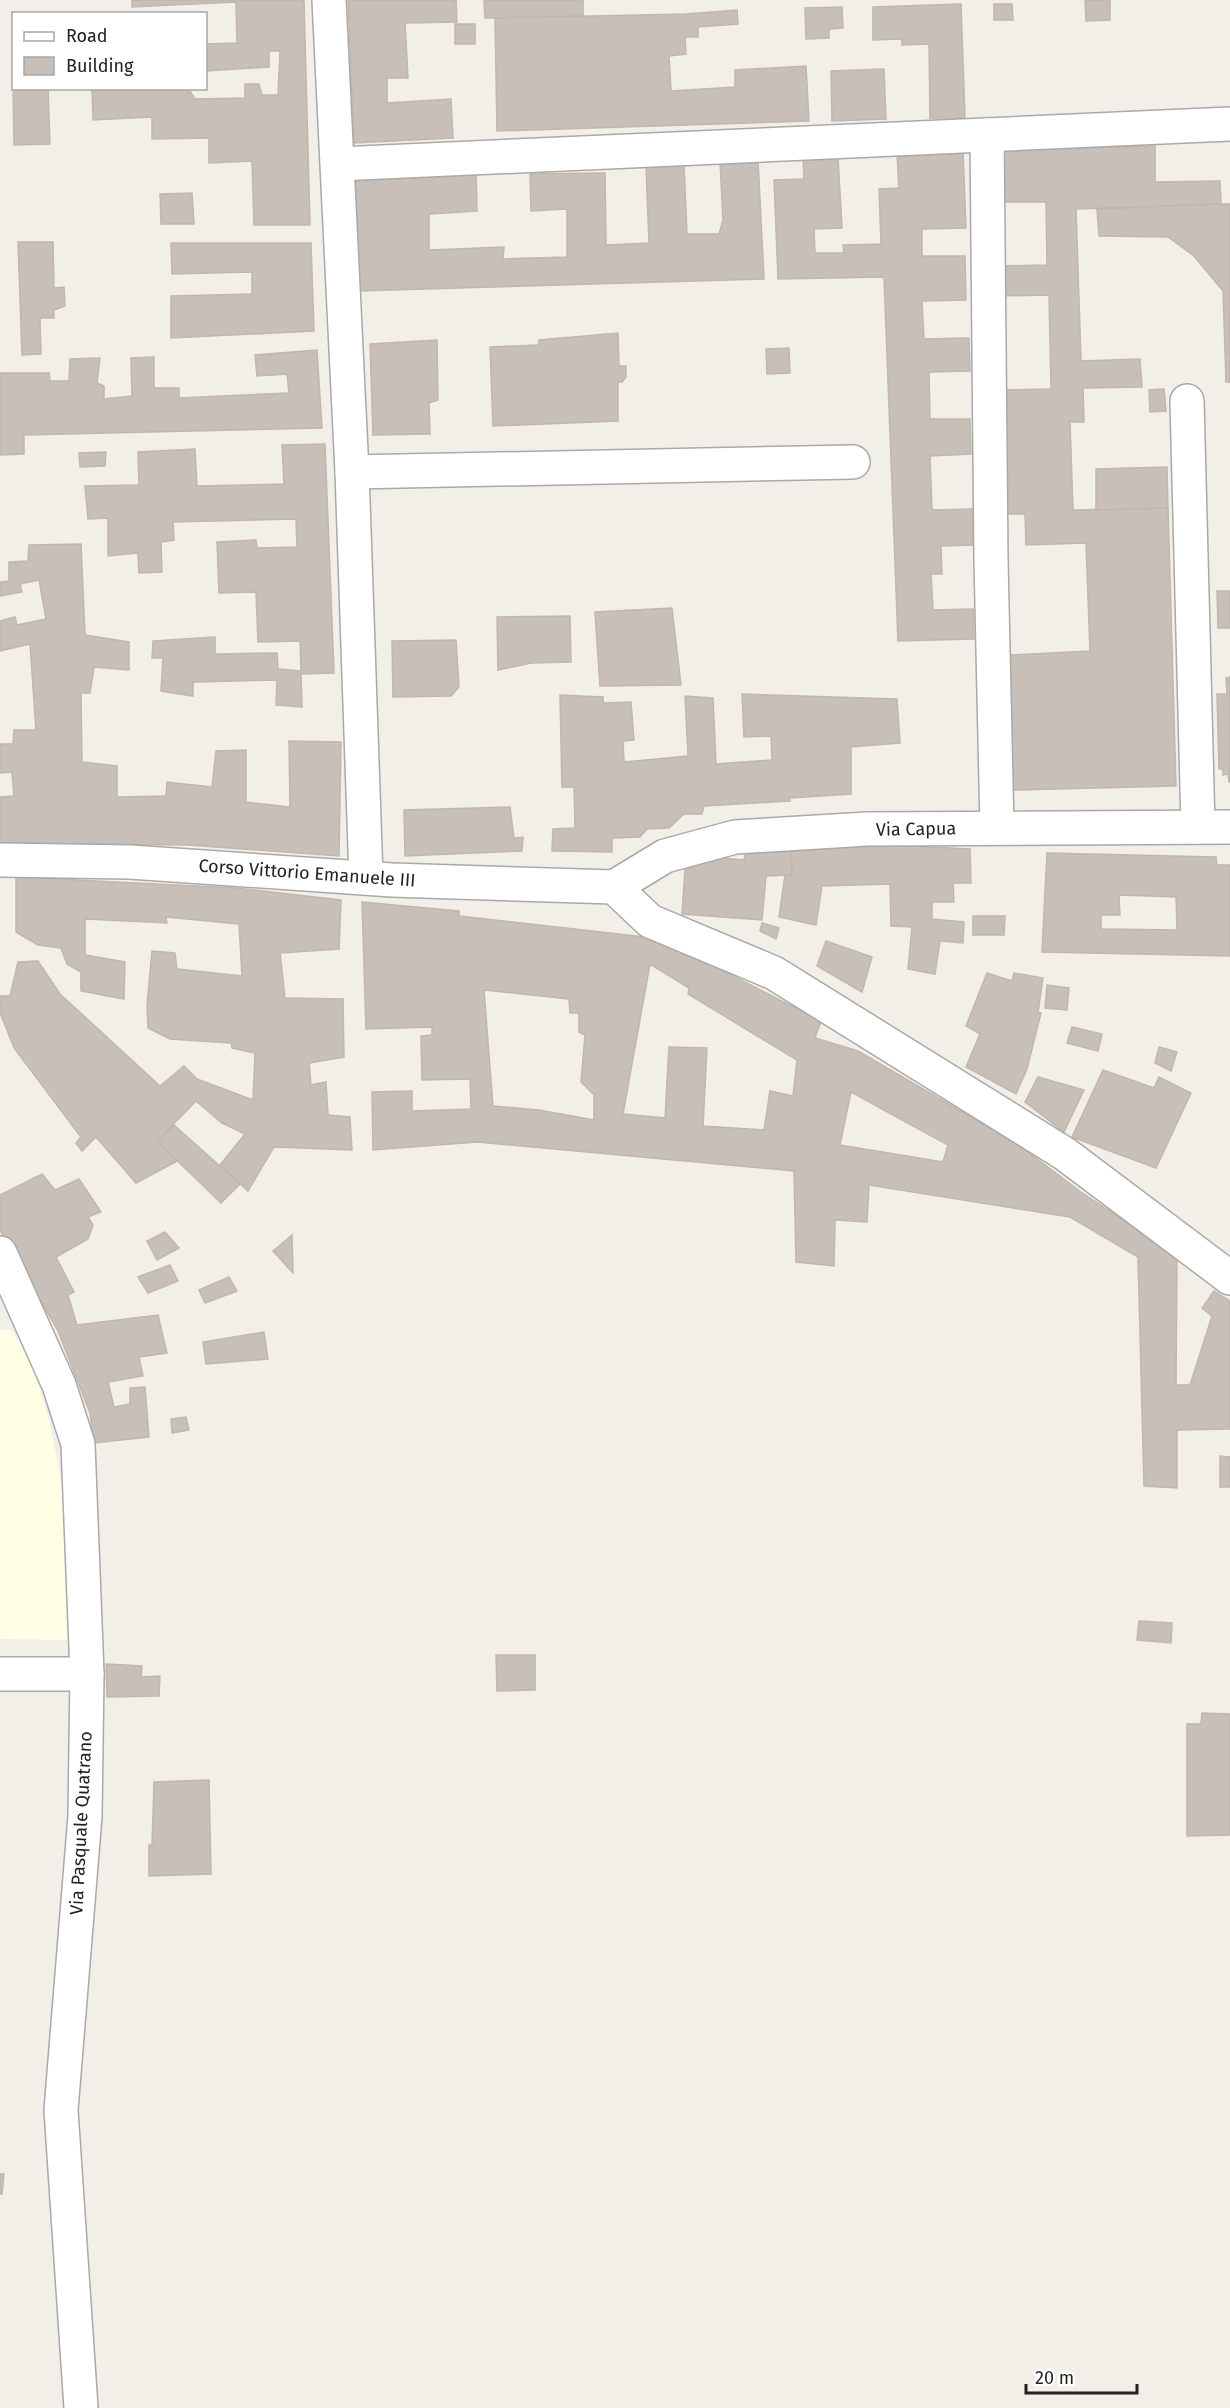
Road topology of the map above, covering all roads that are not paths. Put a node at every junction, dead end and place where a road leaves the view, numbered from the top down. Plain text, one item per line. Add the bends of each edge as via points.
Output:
1 (329, 0) edge
2 (1230, 124) edge
3 (987, 135) junction
4 (338, 164) junction
5 (1187, 401) dead end
6 (853, 462) dead end
7 (352, 472) junction
8 (1198, 827) junction
9 (997, 828) junction
10 (1230, 828) edge
11 (0, 860) edge
12 (366, 878) junction
13 (614, 887) junction
14 (0, 1253) edge
15 (1230, 1278) edge
16 (0, 1674) edge
17 (87, 1674) junction
18 (81, 2408) edge

1 - 4 street
2 - 3 street
3 - 4 street
3 - 9 street
4 - 7 street
5 - 8 street
6 - 7 street
7 - 12 street
8 - 9 street, Via Capua
8 - 10 street, Via Capua
9 - 13 street, Via Capua via 867,829 735,837 665,856
11 - 12 street, Corso Vittorio Emanuele III via 130,862
12 - 13 street, Corso Vittorio Emanuele III
13 - 15 street via 650,921 774,973 1065,1154
14 - 17 street, Via Pasquale Quatrano via 59,1384 78,1444
16 - 17 street
17 - 18 street, Via Pasquale Quatrano via 84,1816 61,2110

